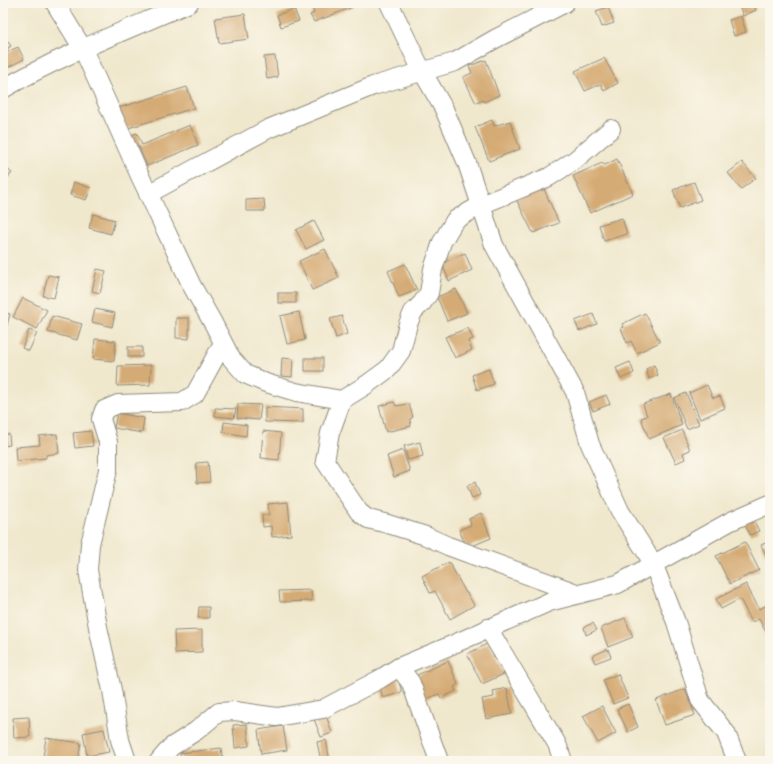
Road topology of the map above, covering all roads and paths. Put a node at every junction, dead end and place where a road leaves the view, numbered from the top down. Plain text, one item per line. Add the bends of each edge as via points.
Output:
1 (55, 3) edge
2 (189, 3) edge
3 (389, 3) edge
4 (565, 3) edge
5 (83, 49) junction
6 (422, 71) junction
7 (3, 89) edge
8 (611, 129) dead end
9 (148, 194) junction
10 (481, 205) junction
11 (222, 343) junction
12 (342, 400) junction
13 (770, 504) edge
14 (653, 563) junction
15 (579, 594) junction
16 (488, 628) junction
17 (399, 667) junction
18 (127, 761) edge
19 (159, 761) edge
20 (439, 761) edge
21 (563, 761) edge
22 (737, 761) edge

1 - 5 street
2 - 5 street
3 - 6 street
4 - 6 street via 455,62
5 - 7 street
5 - 9 street
6 - 9 street via 373,86 268,129
6 - 10 street via 444,109 467,163
8 - 10 street via 575,160 549,177
9 - 11 street
10 - 12 street via 455,220 442,242 433,269 429,293 408,324 401,351 388,369
10 - 14 street via 494,246 575,392 590,444 620,511
11 - 12 street via 245,374 296,392
11 - 18 street via 195,394 182,402 118,404 104,410 101,419 108,442 108,470 90,544 88,570 120,740
12 - 15 street via 330,433 325,462 359,512 368,519 426,536
13 - 14 street via 730,521
14 - 15 street via 618,584
14 - 22 street via 676,622 700,700 726,733
15 - 16 street via 548,602
16 - 17 street
16 - 21 street via 557,744
17 - 19 street via 323,709 277,717 235,711 219,712 171,747
17 - 20 street via 411,683

